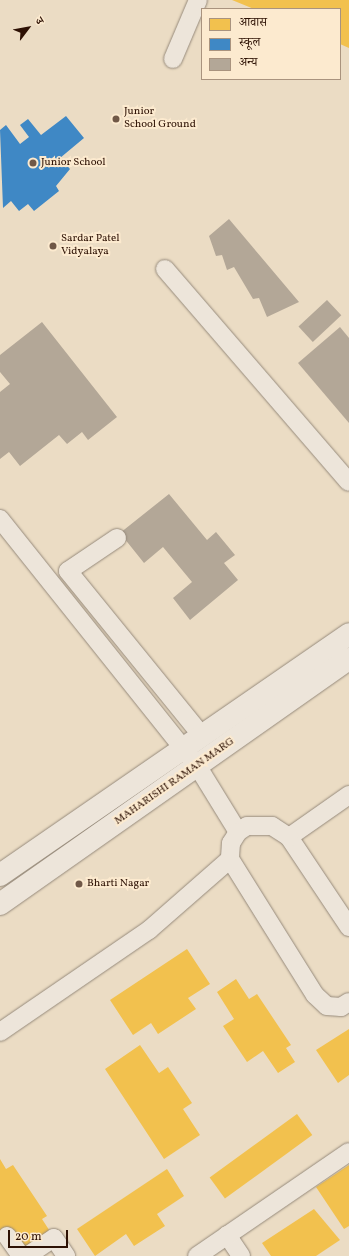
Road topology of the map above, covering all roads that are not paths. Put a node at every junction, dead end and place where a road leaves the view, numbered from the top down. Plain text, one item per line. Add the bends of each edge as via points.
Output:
1 (198, 0) edge
2 (173, 59) dead end
3 (165, 269) dead end
4 (349, 482) edge
5 (0, 519) edge
6 (117, 538) dead end
7 (349, 634) edge
8 (349, 659) edge
9 (202, 736) junction
10 (184, 749) junction
11 (198, 766) junction
12 (349, 795) edge
13 (238, 832) junction
14 (289, 837) junction
15 (230, 859) junction
16 (0, 875) edge
17 (0, 904) edge
18 (349, 927) edge
19 (349, 1002) edge
20 (0, 1032) edge
21 (349, 1152) edge
22 (227, 1235) junction
23 (7, 1236) dead end
24 (21, 1256) edge
25 (27, 1256) edge
26 (66, 1256) edge
27 (197, 1256) edge
28 (242, 1256) edge

1 - 2 street
3 - 4 street
5 - 10 street
6 - 9 street via 68,571
7 - 9 main road, MAHARISHI RAMAN MARG
8 - 11 main road, MAHARISHI RAMAN MARG
9 - 10 main road, MAHARISHI RAMAN MARG
10 - 11 street
10 - 16 main road, MAHARISHI RAMAN MARG
11 - 13 street
11 - 17 main road, MAHARISHI RAMAN MARG
12 - 14 street
13 - 14 street via 247,826 272,826
13 - 15 street via 231,844
14 - 18 street
15 - 19 street via 315,995 327,1006 341,1006
15 - 20 street via 149,930
21 - 22 street
22 - 27 street
22 - 28 street
23 - 24 street
25 - 26 street via 54,1238

